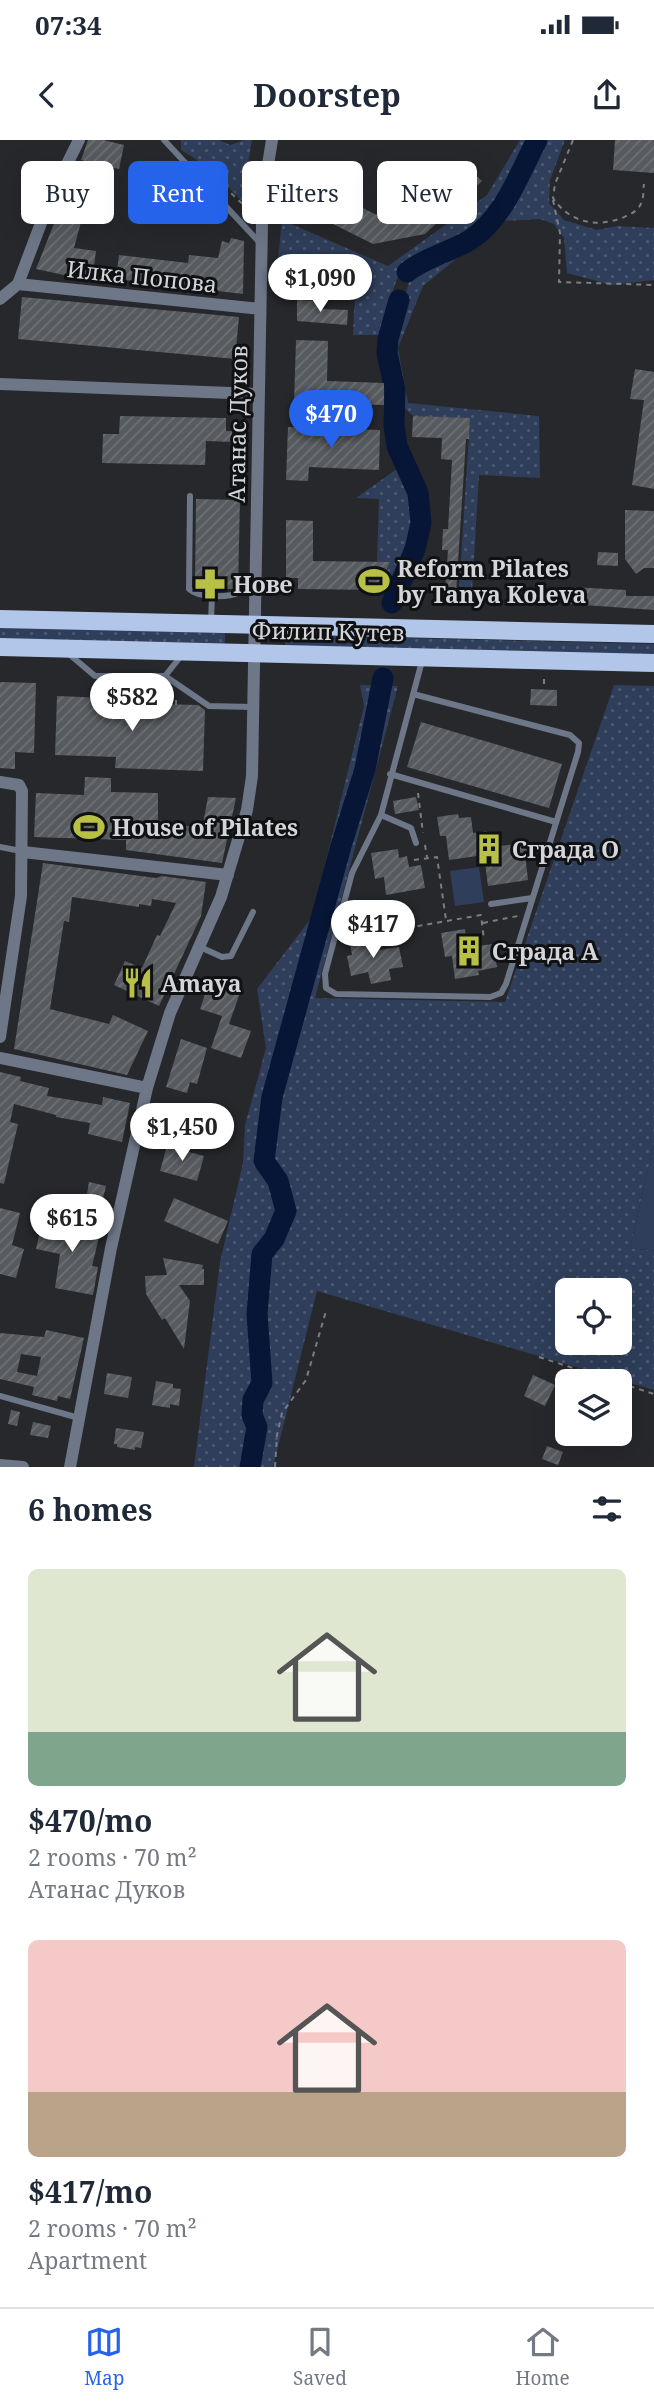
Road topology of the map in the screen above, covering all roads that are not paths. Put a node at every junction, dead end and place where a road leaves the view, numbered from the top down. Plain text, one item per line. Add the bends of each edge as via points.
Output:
1 (79, 140) edge
2 (164, 140) edge
3 (272, 140) edge
4 (262, 245) junction
5 (18, 284) junction
6 (0, 299) edge
7 (261, 309) junction
8 (0, 384) edge
9 (258, 394) junction
10 (190, 496) dead end
11 (240, 592) dead end
12 (212, 595) junction
13 (0, 619) edge
14 (211, 624) junction
15 (254, 625) junction
16 (654, 634) edge
17 (0, 647) edge
18 (62, 649) junction
19 (185, 652) junction
20 (253, 653) junction
21 (423, 657) junction
22 (654, 663) edge
23 (113, 676) junction
24 (165, 676) junction
25 (413, 694) junction
26 (112, 703) dead end
27 (252, 707) junction
28 (390, 774) junction
29 (0, 782) edge
30 (381, 815) junction
31 (556, 822) junction
32 (416, 844) dead end
33 (0, 847) edge
34 (23, 852) junction
35 (228, 875) junction
36 (532, 898) junction
37 (491, 904) dead end
38 (253, 912) dead end
39 (200, 947) junction
40 (0, 1037) edge
41 (0, 1058) edge
42 (147, 1088) junction
43 (0, 1396) edge
44 (79, 1418) junction
45 (0, 1465) edge
46 (23, 1467) edge
47 (70, 1467) edge

1 - 5 street via 52,194
2 - 4 lane
3 - 4 street, Атанас Дуков
4 - 7 street, Атанас Дуков
5 - 6 street
5 - 7 street, Илка Попова
7 - 9 street, Атанас Дуков
8 - 9 street
9 - 15 street, Атанас Дуков
10 - 12 lane via 188,585 193,593
11 - 12 lane
12 - 14 lane
13 - 14 main road, Филип Кутев
14 - 15 main road, Филип Кутев
15 - 16 main road, Филип Кутев
15 - 20 street, Атанас Дуков
17 - 18 main road, Филип Кутев
18 - 19 main road, Филип Кутев
18 - 23 lane via 95,676
19 - 20 main road, Филип Кутев
19 - 24 lane
20 - 21 main road, Филип Кутев
20 - 27 street, Атанас Дуков
21 - 22 main road, Филип Кутев
21 - 25 lane
23 - 24 lane
23 - 26 lane
24 - 27 lane via 209,706
25 - 28 lane
25 - 31 lane via 570,734 579,743 578,752
27 - 35 street, Атанас Дуков via 252,776
28 - 30 lane
28 - 31 lane
29 - 34 street via 19,785 22,791
30 - 32 lane via 411,828
30 - 36 lane via 352,873 325,974 326,988 336,994 489,997 500,993
31 - 36 lane
33 - 34 lane
34 - 35 street
34 - 40 street via 21,897
35 - 39 street, Атанас Дуков
36 - 37 lane
38 - 39 lane via 231,956
39 - 42 street, Атанас Дуков via 170,1013
41 - 42 street
42 - 44 street, Атанас Дуков
43 - 44 lane
44 - 47 street, Атанас Дуков
45 - 46 street

